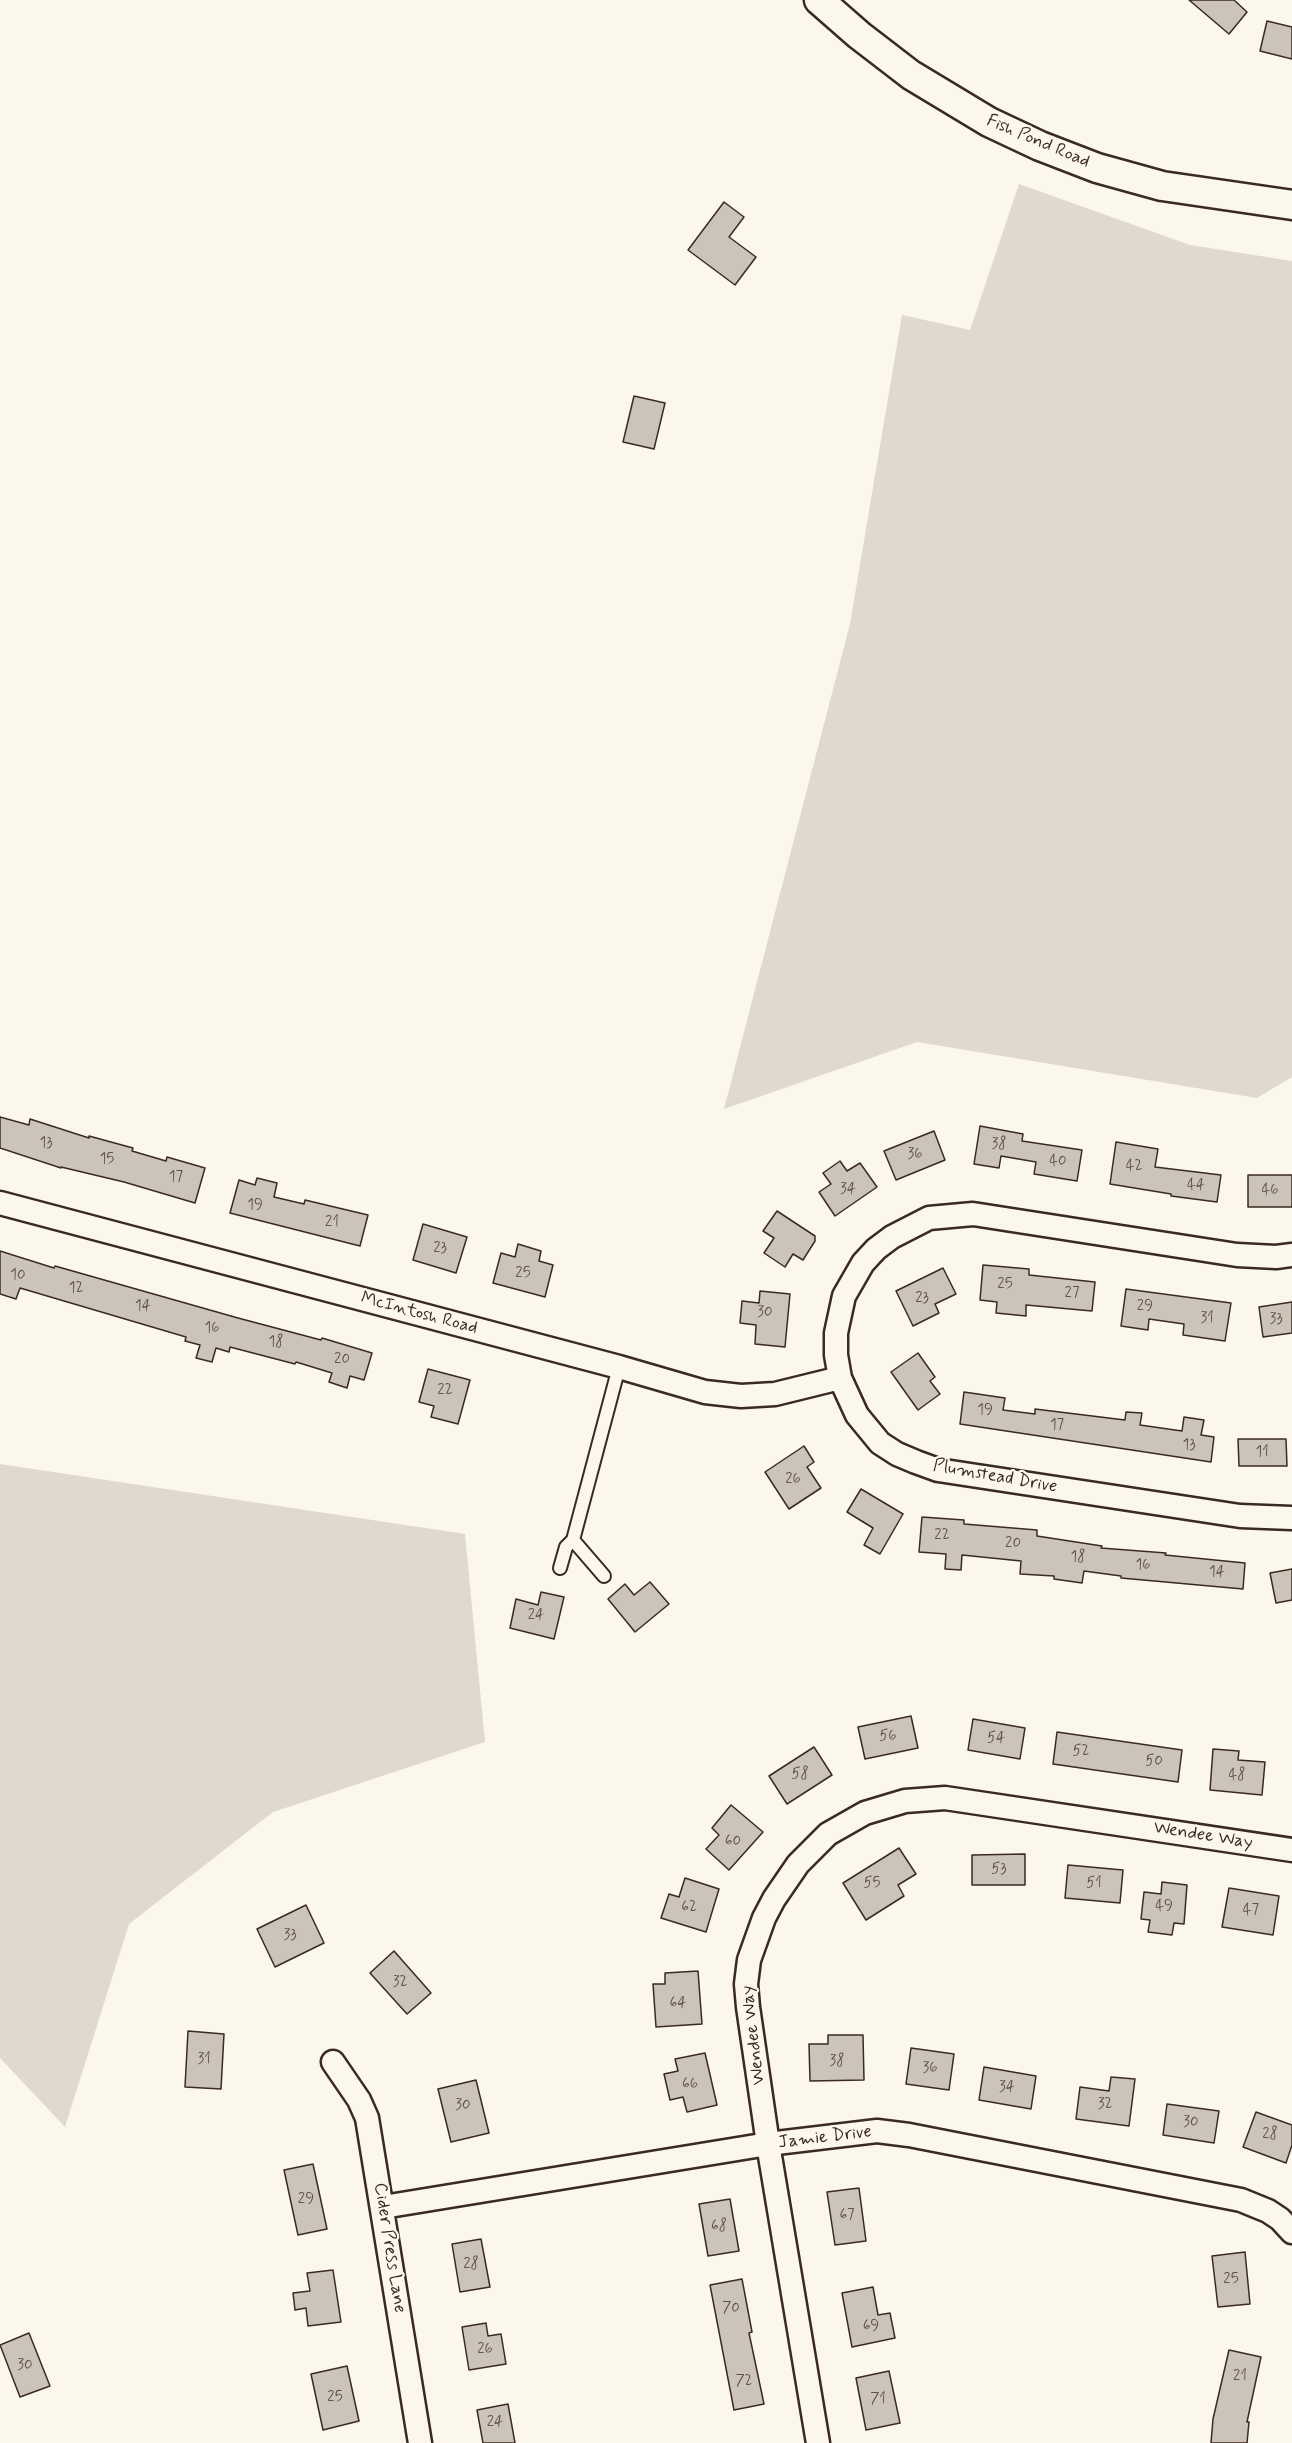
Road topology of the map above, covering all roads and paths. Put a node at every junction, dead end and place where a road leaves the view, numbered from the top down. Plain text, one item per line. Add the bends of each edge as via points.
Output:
1 (819, 0) edge
2 (1292, 206) edge
3 (0, 1203) edge
4 (1292, 1255) edge
5 (619, 1367) junction
6 (840, 1378) junction
7 (1292, 1518) edge
8 (573, 1540) junction
9 (560, 1568) dead end
10 (604, 1576) dead end
11 (1292, 1850) edge
12 (333, 2062) dead end
13 (768, 2144) junction
14 (382, 2207) junction
15 (1292, 2232) edge
16 (420, 2443) edge
17 (818, 2443) edge

1 - 2 street, Fish Pond Road via 921,82 989,122 1040,146 1097,168 1162,186
3 - 5 street, McIntosh Road
4 - 6 street, Plumstead Drive via 1237,1255 973,1214 928,1218 876,1249 852,1278 838,1314 836,1355
5 - 6 street, McIntosh Road via 705,1392 741,1396 775,1394
5 - 8 lane
6 - 7 street, Plumstead Drive via 857,1415 880,1443 938,1470 1240,1516
8 - 9 lane via 566,1546
8 - 10 lane
11 - 13 street, Wendee Way via 945,1798 885,1806 847,1823 812,1849 785,1882 764,1918 749,1960 748,2007
12 - 14 street, Cider Press Lane via 367,2118
13 - 14 street, Jamie Drive
13 - 15 street, Jamie Drive via 891,2131 1241,2200 1268,2211
13 - 17 street, Wendee Way
14 - 16 street, Cider Press Lane

